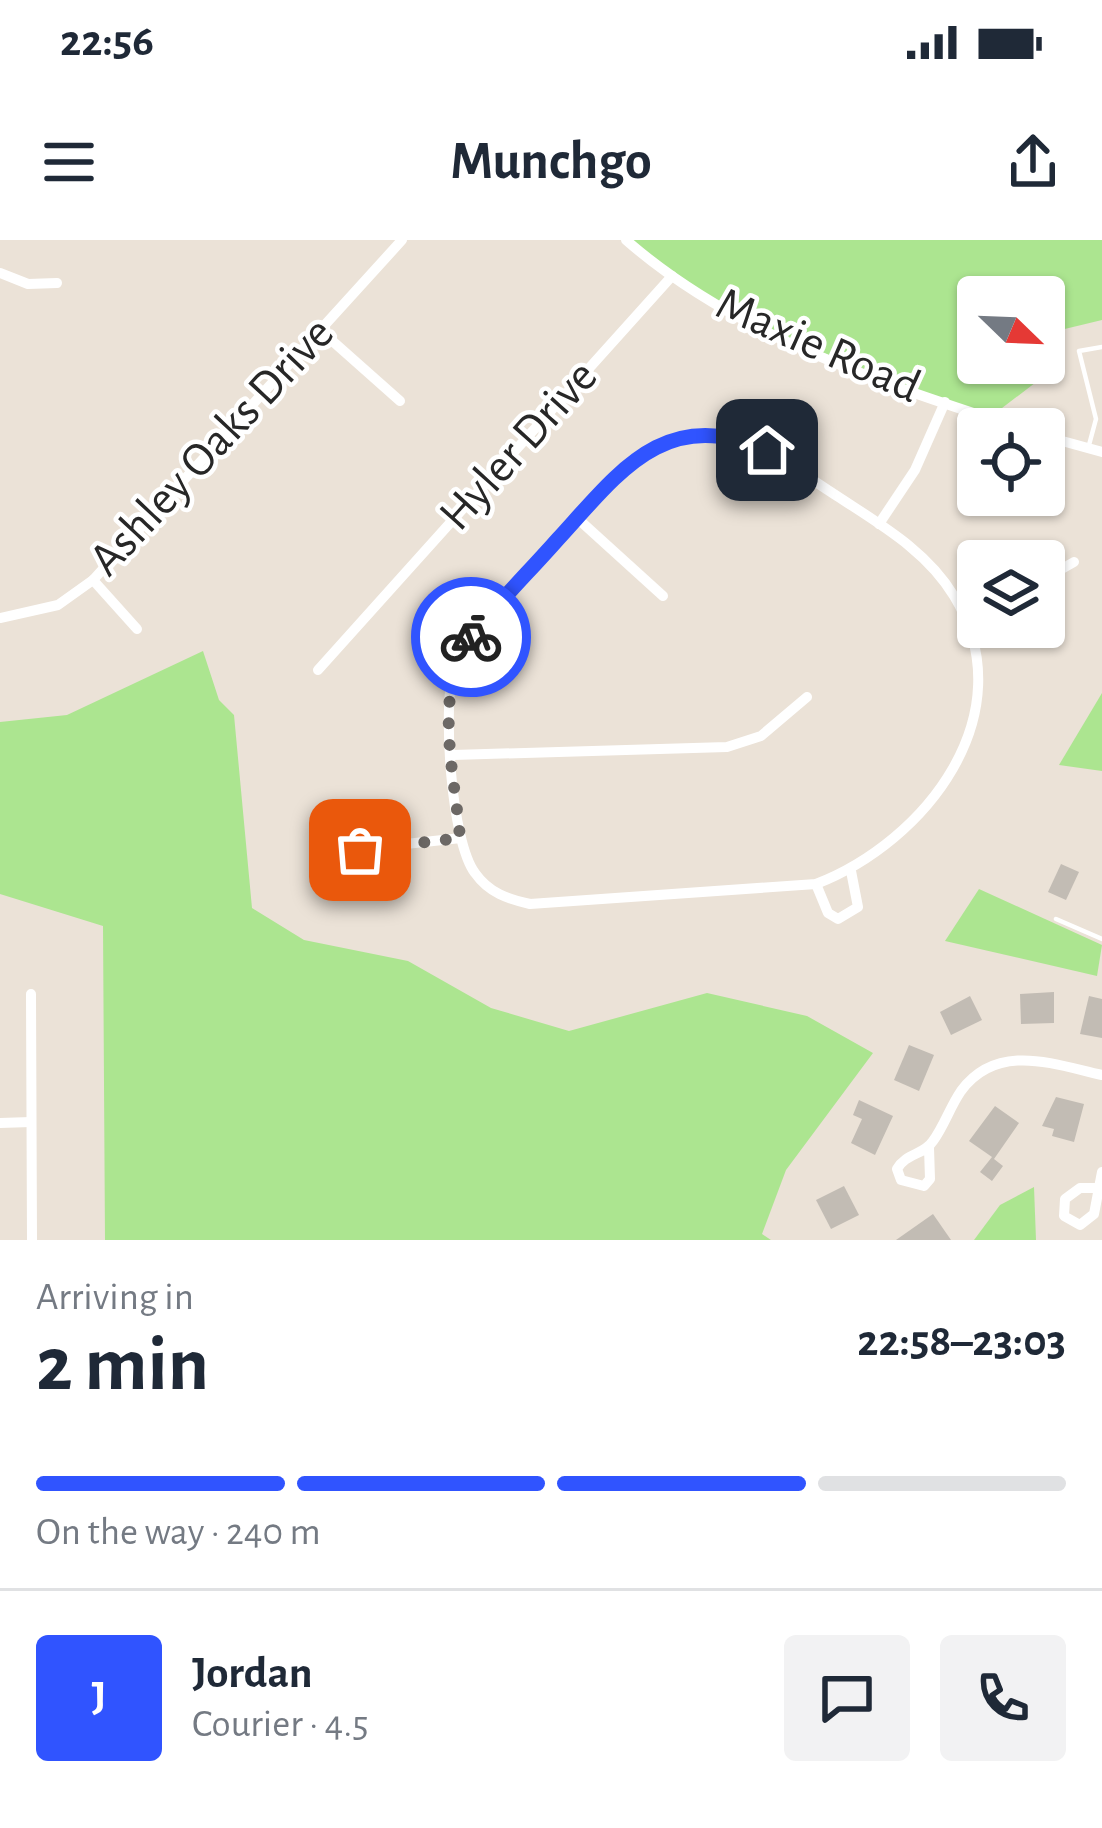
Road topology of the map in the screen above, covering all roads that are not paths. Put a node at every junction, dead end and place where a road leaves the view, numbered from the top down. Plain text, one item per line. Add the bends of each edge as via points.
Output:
1 (402, 240) edge
2 (626, 240) edge
3 (0, 273) edge
4 (672, 276) junction
5 (57, 284) dead end
6 (320, 330) junction
7 (1102, 347) edge
8 (400, 401) dead end
9 (945, 402) junction
10 (962, 408) edge
11 (1099, 418) edge
12 (1065, 442) edge
13 (1088, 448) junction
14 (1102, 452) edge
15 (577, 518) junction
16 (879, 524) junction
17 (1075, 562) dead end
18 (1065, 567) edge
19 (93, 580) junction
20 (663, 596) dead end
21 (957, 600) edge
22 (0, 618) edge
23 (137, 629) dead end
24 (974, 648) edge
25 (318, 670) dead end
26 (807, 697) dead end
27 (453, 754) junction
28 (460, 838) junction
29 (360, 850) dead end
30 (851, 871) junction
31 (816, 884) junction
32 (1056, 919) dead end
33 (1102, 939) edge
34 (31, 994) dead end
35 (1102, 1075) edge
36 (31, 1122) junction
37 (0, 1123) edge
38 (929, 1148) dead end
39 (1102, 1172) edge
40 (1098, 1188) dead end
41 (32, 1240) edge

1 - 6 street, Ashley Oaks Drive
2 - 4 street, Maxie Road
3 - 5 street
4 - 9 street, Maxie Road via 784,340
4 - 25 street, Hyler Drive
6 - 8 street
6 - 19 street, Ashley Oaks Drive
7 - 11 lane via 1079,351
9 - 10 street, Maxie Road
9 - 16 street
11 - 13 lane
12 - 13 street
13 - 14 street
15 - 16 street via 644,452 708,434 767,450
15 - 20 street
15 - 27 street via 462,650 450,688
16 - 21 street
17 - 18 street
19 - 22 street, Ashley Oaks Drive via 58,604
19 - 23 street
24 - 30 street via 976,695 964,750 924,813
26 - 27 street via 760,736 727,747
27 - 28 street
28 - 29 street
28 - 31 street via 484,884 530,904
30 - 31 street
30 - 31 street via 858,907 850,917 827,914
32 - 33 lane
34 - 36 street
35 - 38 street via 1032,1059 994,1065 962,1090
36 - 37 street
36 - 41 street
39 - 40 street

